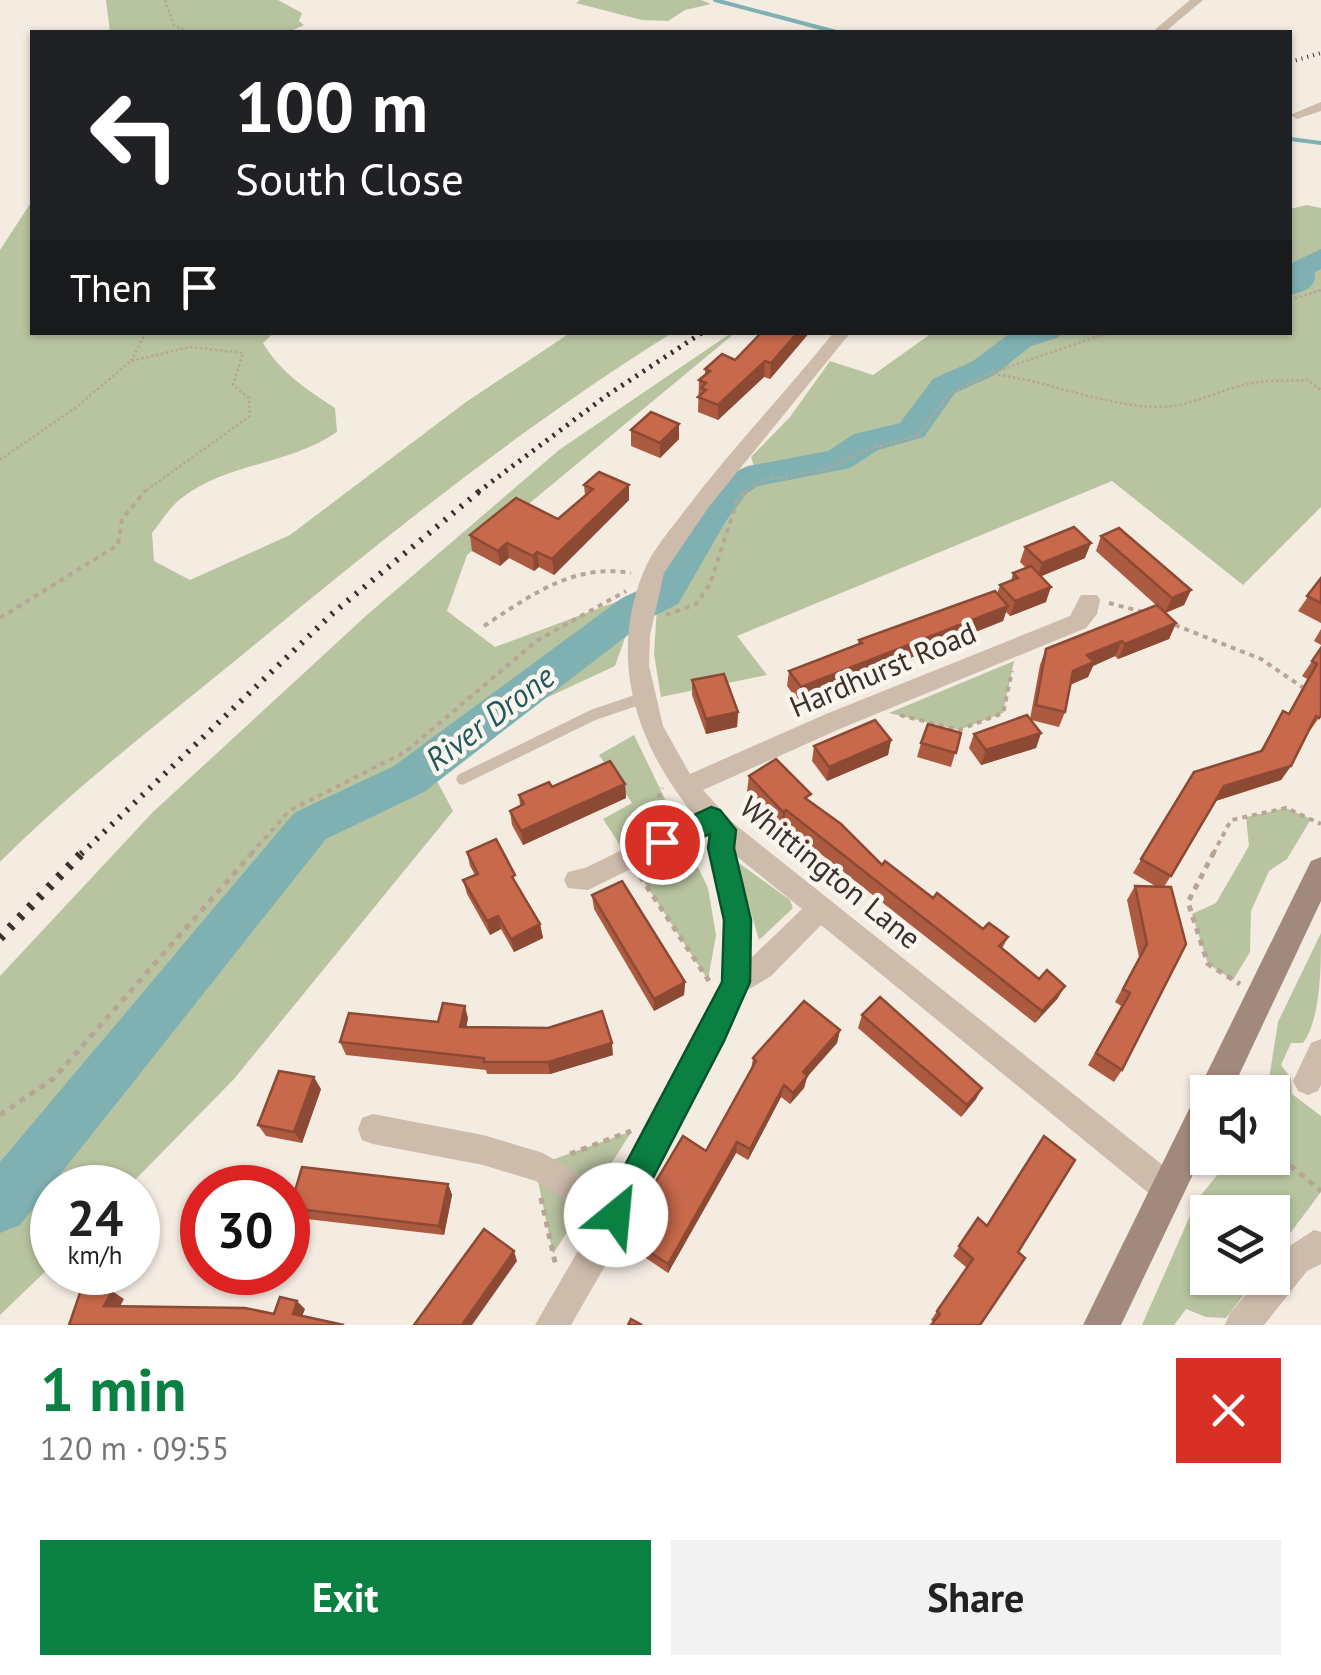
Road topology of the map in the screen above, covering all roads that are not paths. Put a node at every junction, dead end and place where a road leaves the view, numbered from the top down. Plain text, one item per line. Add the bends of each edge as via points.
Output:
1 (1198, 0) edge
2 (1162, 30) edge
3 (1321, 106) edge
4 (1297, 115) dead end
5 (841, 335) edge
6 (1089, 600) road end
7 (640, 699) junction
8 (462, 779) dead end
9 (687, 786) junction
10 (717, 824) junction
11 (577, 880) dead end
12 (1318, 886) edge
13 (820, 909) junction
14 (731, 994) junction
15 (1321, 1053) edge
16 (1222, 1075) edge
17 (1308, 1081) dead end
18 (373, 1129) dead end
19 (1190, 1143) edge
20 (1168, 1189) junction
21 (616, 1215) junction
22 (1321, 1248) edge
23 (558, 1315) edge
24 (1102, 1325) edge
25 (1242, 1325) edge

1 - 2 street
3 - 4 street
5 - 7 street, Whittington Lane via 691,512 649,587 636,678
6 - 9 street, Hardhurst Road via 1078,622
7 - 8 lane via 592,715
7 - 9 street, Whittington Lane
9 - 10 street, Whittington Lane
10 - 11 street
10 - 13 street, Whittington Lane
10 - 14 street via 738,920
12 - 16 main road
13 - 14 street
13 - 20 street, Whittington Lane
14 - 21 street
15 - 17 street
18 - 21 street via 535,1166
19 - 20 main road
20 - 24 main road
21 - 23 street
22 - 25 street via 1296,1260

